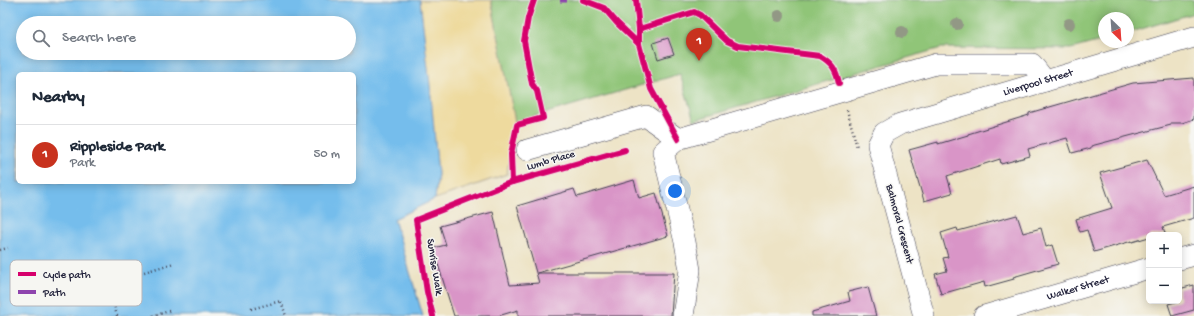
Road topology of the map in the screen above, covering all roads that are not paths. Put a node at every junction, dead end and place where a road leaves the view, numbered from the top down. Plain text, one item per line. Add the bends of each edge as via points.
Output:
1 (1194, 37) edge
2 (1045, 81) junction
3 (884, 132) joint
4 (670, 146) junction
5 (527, 150) dead end
6 (1194, 255) edge
7 (1182, 258) edge
8 (1146, 269) edge
9 (683, 316) edge
10 (924, 316) edge
11 (984, 316) edge

1 - 2 street, Liverpool Street
2 - 3 street, Liverpool Street via 900,124
2 - 4 street via 1032,64 936,64
3 - 10 street, Balmoral Crescent via 878,145
4 - 5 street via 646,116
4 - 9 street via 690,270
6 - 7 street
8 - 11 street, Walker Street

